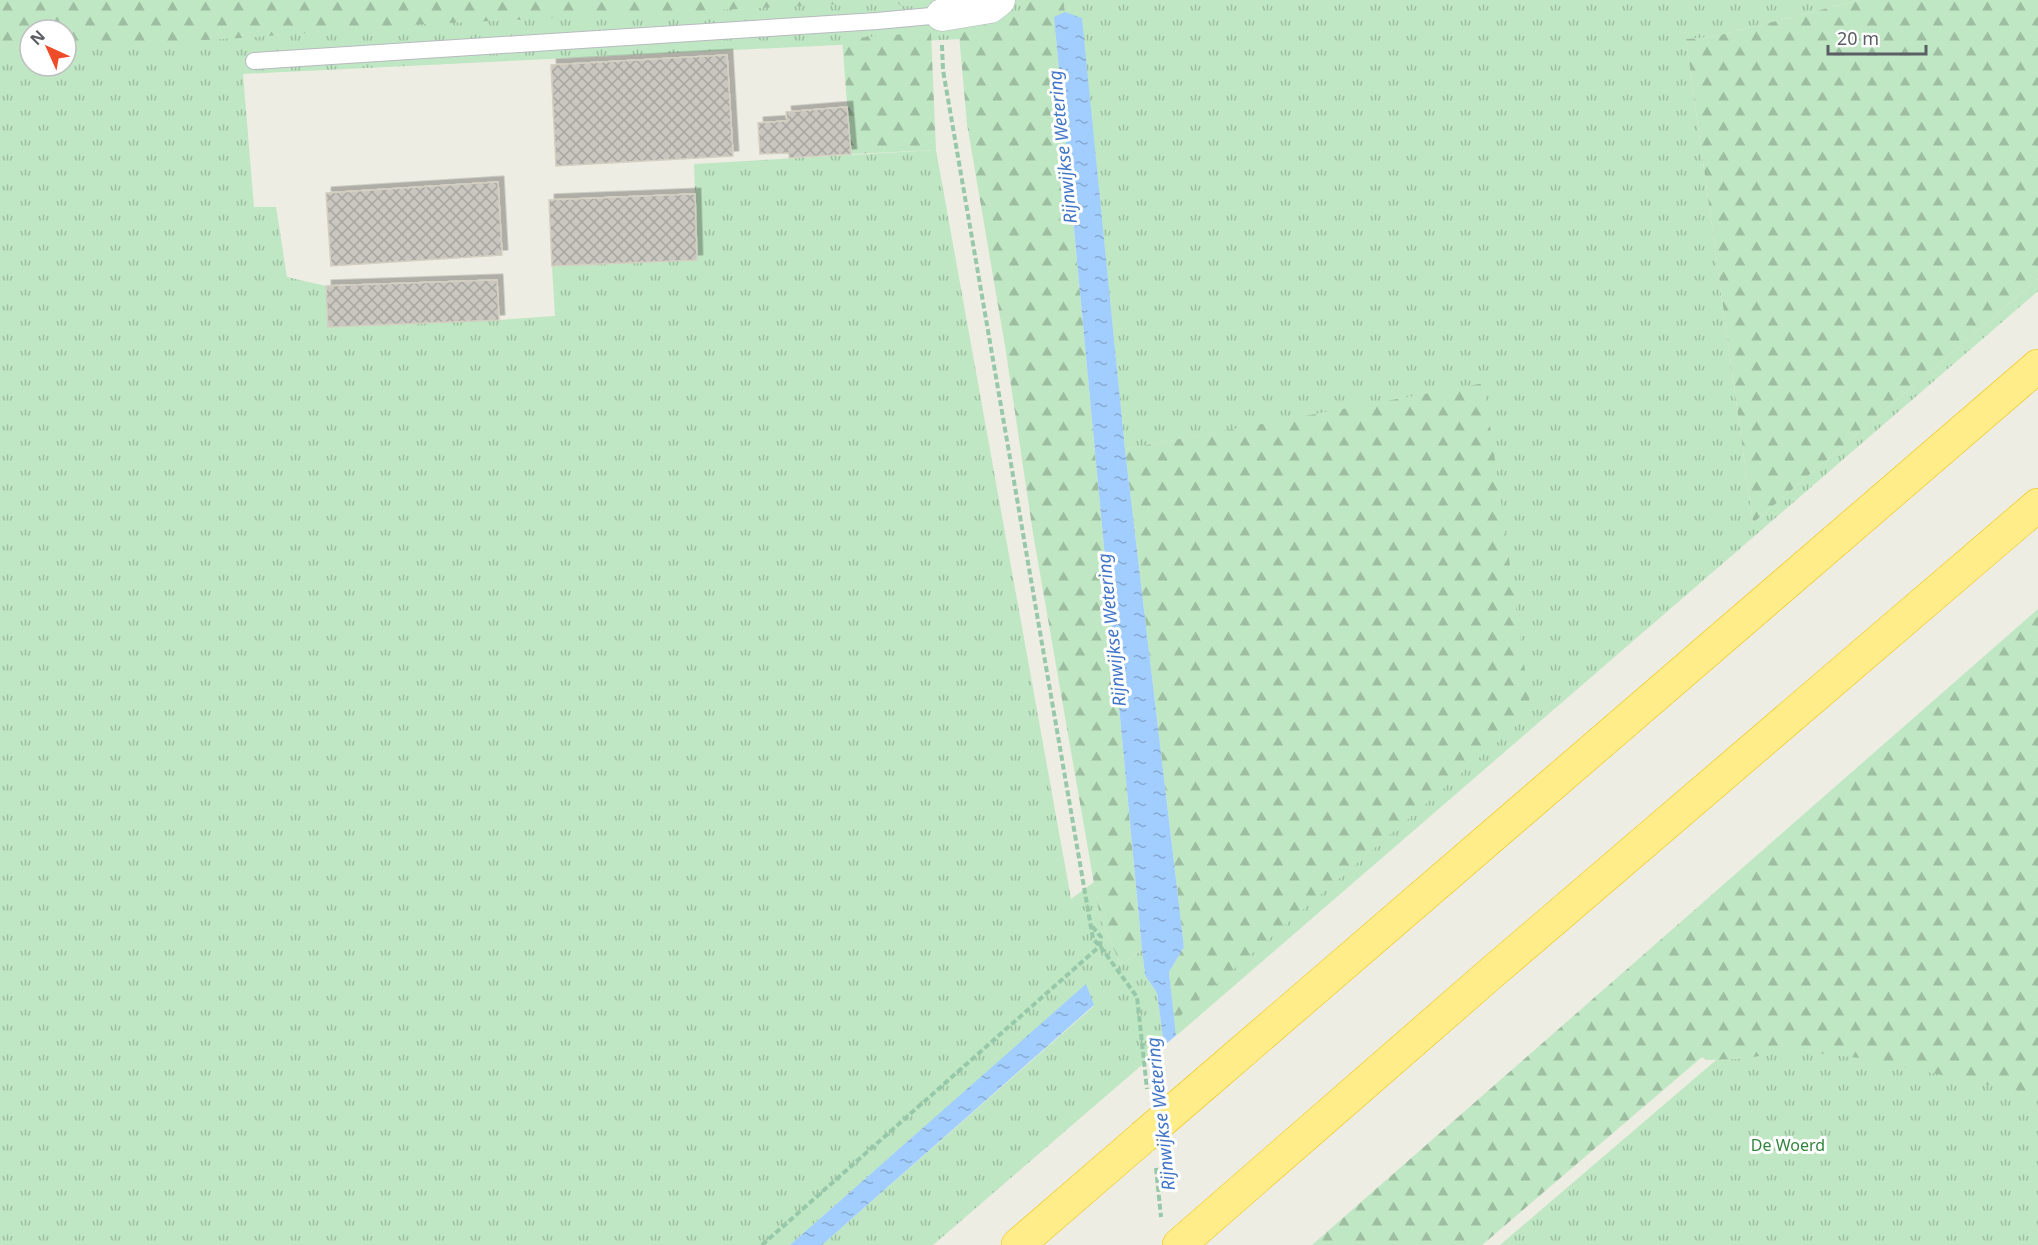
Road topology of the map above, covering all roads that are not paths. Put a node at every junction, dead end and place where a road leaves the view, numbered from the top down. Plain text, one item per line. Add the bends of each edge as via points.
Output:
1 (999, 0) edge
2 (942, 15) joint
3 (254, 61) dead end
4 (2038, 366) edge
5 (2038, 505) edge
6 (1018, 1245) edge
7 (1179, 1245) edge

1 - 2 street via 990,7
2 - 3 lane
4 - 6 highway, bridge
5 - 7 highway

